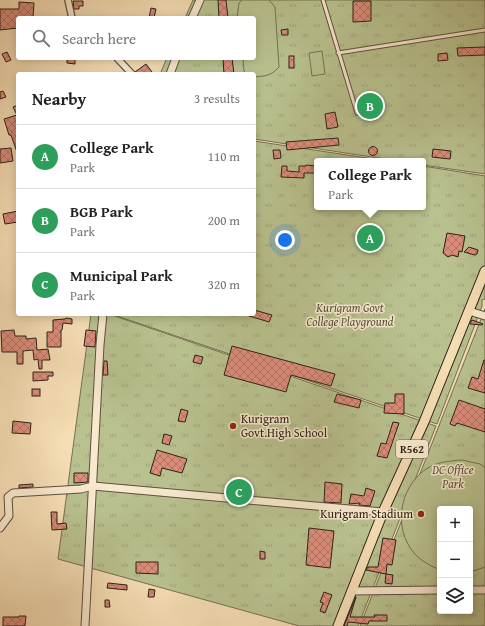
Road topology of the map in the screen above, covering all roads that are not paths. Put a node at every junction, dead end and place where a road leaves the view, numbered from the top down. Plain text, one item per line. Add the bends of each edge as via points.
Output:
1 (68, 0) edge
2 (200, 0) edge
3 (323, 0) edge
4 (72, 16) edge
5 (193, 16) edge
6 (485, 30) edge
7 (338, 53) junction
8 (119, 60) edge
9 (175, 60) edge
10 (130, 72) edge
11 (171, 72) edge
12 (357, 113) dead end
13 (485, 271) edge
14 (469, 310) junction
15 (103, 316) edge
16 (485, 316) edge
17 (93, 486) junction
18 (383, 512) junction
19 (0, 528) edge
20 (437, 590) edge
21 (473, 590) edge
22 (485, 590) edge
23 (351, 591) junction
24 (85, 626) edge
25 (338, 626) edge

1 - 4 street
2 - 5 street
3 - 7 lane
6 - 7 lane
7 - 12 lane
8 - 10 street
9 - 11 street
13 - 14 main road, R562
14 - 16 street
14 - 18 main road, R562 via 424,422
15 - 17 street
17 - 18 street
17 - 19 street via 13,493 8,497 9,516
17 - 24 street
18 - 23 main road, R562
20 - 23 street
21 - 22 street
23 - 25 main road, R562

